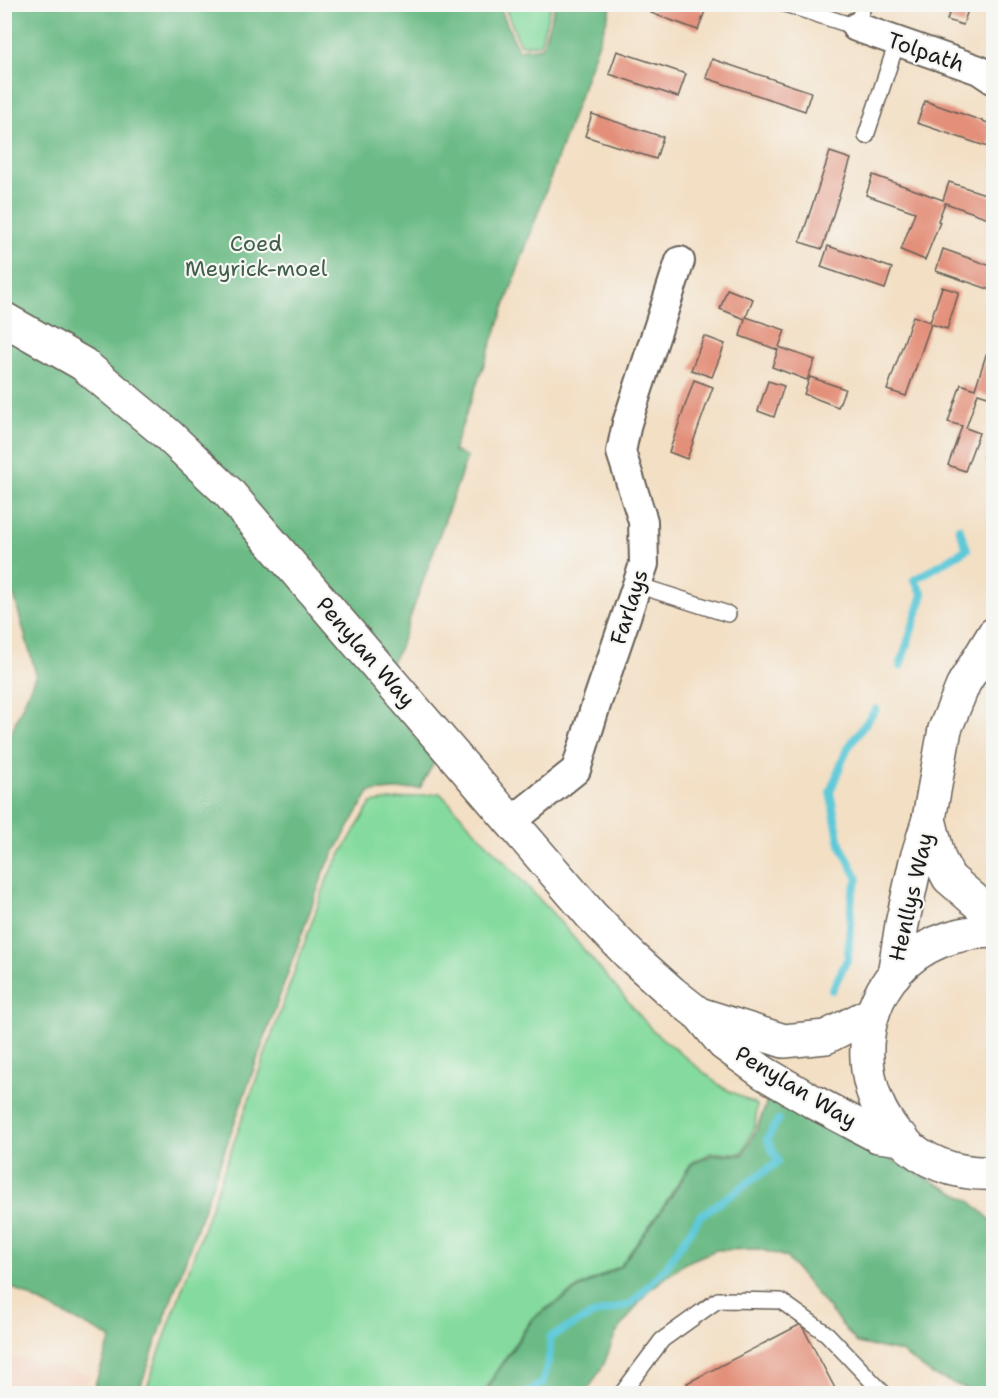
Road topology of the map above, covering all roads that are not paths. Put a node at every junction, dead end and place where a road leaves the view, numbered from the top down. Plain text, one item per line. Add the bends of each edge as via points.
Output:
1 (785, 4) edge
2 (860, 16) edge
3 (897, 42) junction
4 (993, 80) edge
5 (866, 136) dead end
6 (680, 261) dead end
7 (4, 319) edge
8 (638, 585) junction
9 (728, 614) dead end
10 (993, 634) edge
11 (929, 819) junction
12 (512, 821) junction
13 (993, 917) edge
14 (993, 931) edge
15 (894, 975) junction
16 (873, 1013) junction
17 (700, 1015) junction
18 (903, 1139) junction
19 (988, 1180) edge
20 (624, 1394) edge
21 (884, 1394) edge

1 - 2 lane
2 - 3 street, Tolpath
3 - 4 street, Tolpath via 979,70
3 - 5 lane
6 - 8 street, Farlays via 621,452 643,521 644,564
7 - 12 street, Penylan Way via 83,364 228,492
8 - 9 lane
8 - 12 street, Farlays via 576,770
10 - 11 street, Henllys Way via 964,683 945,729
11 - 13 street, Henllys Way via 939,859 949,878
11 - 15 street, Henllys Way via 916,861
12 - 17 street, Penylan Way via 591,915 631,956
14 - 15 street via 948,937 907,960
15 - 16 street
16 - 17 street, Penylan Way via 826,1037 784,1041
16 - 18 street via 866,1044 866,1068 882,1113
17 - 18 street, Penylan Way via 724,1044 764,1073 878,1136
18 - 19 street via 933,1161
20 - 21 lane via 662,1340 718,1300 781,1301 827,1334

